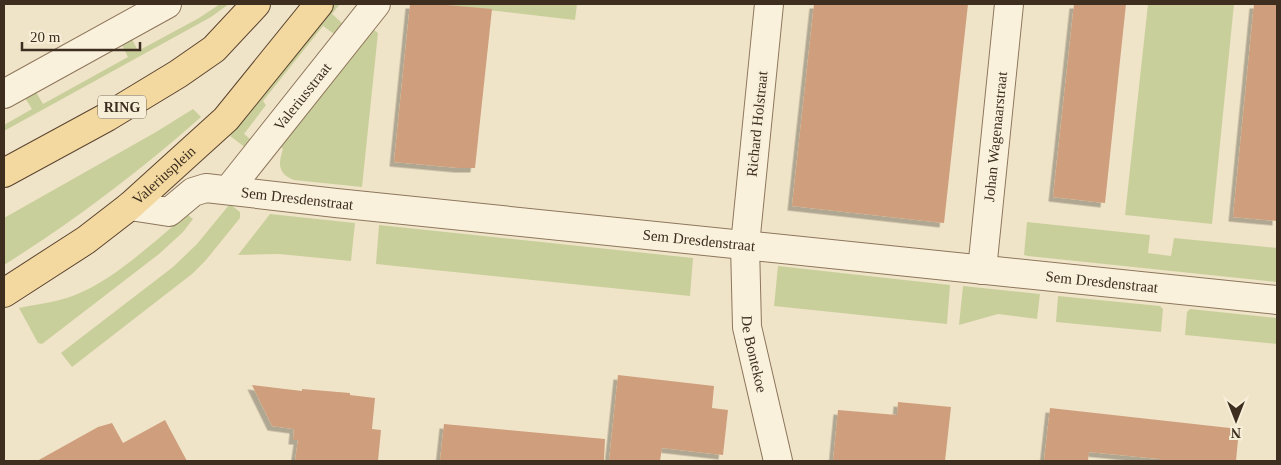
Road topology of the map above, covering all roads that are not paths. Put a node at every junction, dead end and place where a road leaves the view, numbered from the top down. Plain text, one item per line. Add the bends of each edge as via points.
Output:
1 (167, 4) edge
2 (256, 4) edge
3 (319, 4) edge
4 (376, 4) edge
5 (769, 4) edge
6 (1010, 4) edge
7 (4, 94) edge
8 (4, 173) edge
9 (229, 190) junction
10 (130, 206) junction
11 (745, 245) junction
12 (982, 270) junction
13 (4, 293) edge
14 (1277, 300) edge
15 (778, 461) edge

1 - 7 street
2 - 8 main road, RING via 214,49 178,74
3 - 10 main road, Valeriusplein via 226,119
4 - 9 street, Valeriusstraat
5 - 11 street, Richard Holstraat
6 - 12 street, Johan Wagenaarstraat
9 - 10 street, Sem Dresdenstraat via 200,189 169,212
9 - 11 street, Sem Dresdenstraat
10 - 13 main road, Valeriusplein via 86,240
11 - 12 street, Sem Dresdenstraat
11 - 15 street, De Bontekoe via 747,327
12 - 14 street, Sem Dresdenstraat

